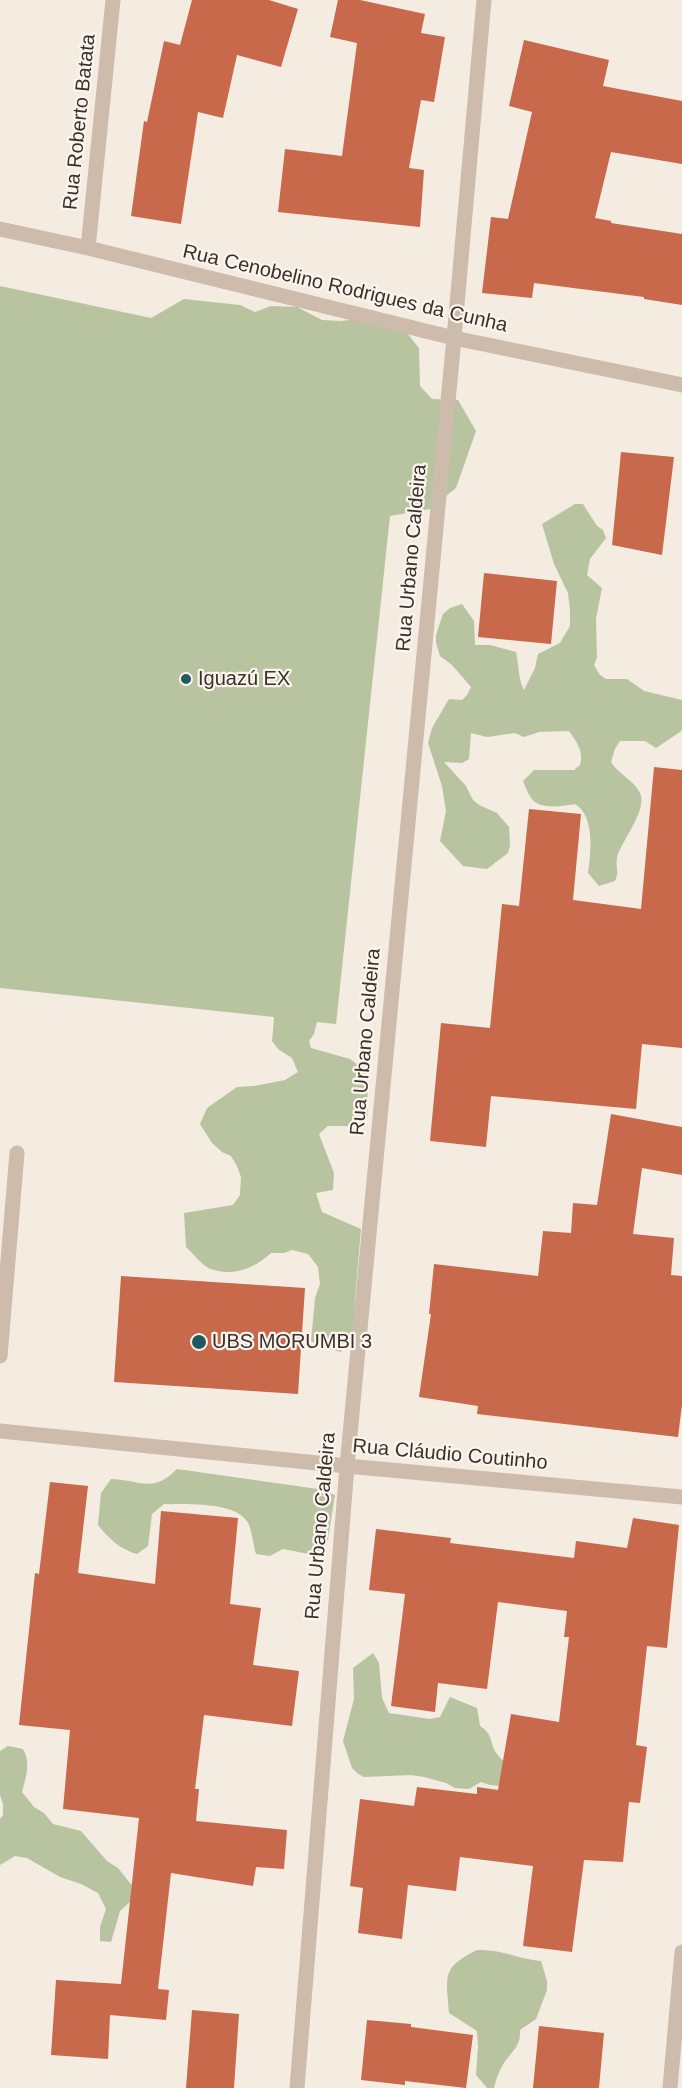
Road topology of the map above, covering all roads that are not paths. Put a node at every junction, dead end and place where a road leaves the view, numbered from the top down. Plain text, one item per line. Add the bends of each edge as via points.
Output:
1 (113, 0) edge
2 (484, 0) edge
3 (0, 229) edge
4 (88, 249) junction
5 (454, 338) junction
6 (682, 385) edge
7 (17, 1153) dead end
8 (0, 1356) edge
9 (0, 1431) edge
10 (347, 1466) junction
11 (682, 1497) edge
12 (682, 1952) edge
13 (297, 2088) edge
14 (670, 2088) edge

1 - 4 street, Rua Roberto Batata
2 - 5 street, Rua Urbano Caldeira
3 - 4 street, Rua Cenobelino Rodrigues da Cunha
4 - 5 street, Rua Cenobelino Rodrigues da Cunha
5 - 6 street, Rua Cenobelino Rodrigues da Cunha
5 - 10 street, Rua Urbano Caldeira
7 - 8 street
9 - 10 street, Rua Cláudio Coutinho
10 - 11 street, Rua Cláudio Coutinho
10 - 13 street, Rua Urbano Caldeira
12 - 14 street

